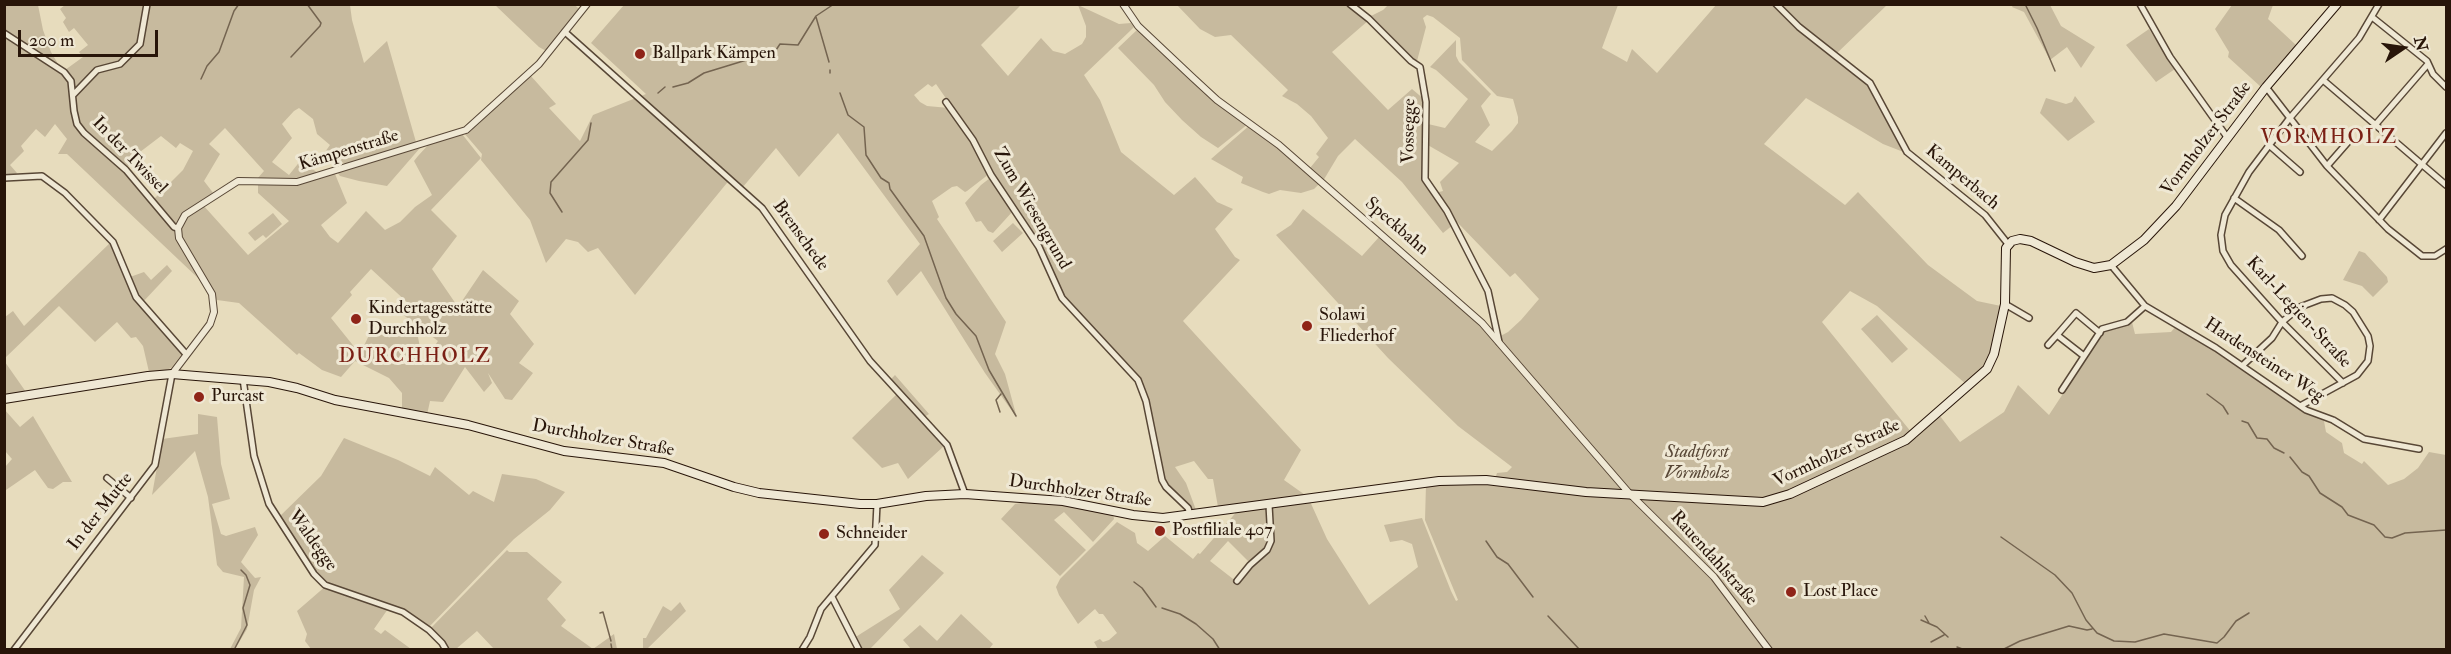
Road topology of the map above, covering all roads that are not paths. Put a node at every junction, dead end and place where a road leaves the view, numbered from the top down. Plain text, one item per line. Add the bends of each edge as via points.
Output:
1 (147, 4) edge
2 (587, 4) edge
3 (1123, 4) edge
4 (1350, 4) edge
5 (1776, 4) edge
6 (2140, 4) edge
7 (2337, 4) edge
8 (2379, 4) edge
9 (2372, 17) junction
10 (565, 32) junction
11 (4, 33) edge
12 (2428, 64) junction
13 (2323, 80) junction
14 (2266, 87) junction
15 (2446, 87) edge
16 (73, 95) junction
17 (946, 102) dead end
18 (2289, 119) junction
19 (2376, 124) junction
20 (2446, 133) edge
21 (2227, 137) junction
22 (2348, 142) dead end
23 (2269, 145) junction
24 (2422, 164) junction
25 (2327, 166) junction
26 (2300, 172) dead end
27 (4, 178) edge
28 (2446, 185) edge
29 (2234, 198) junction
30 (2379, 220) junction
31 (178, 228) junction
32 (2008, 244) junction
33 (2446, 249) edge
34 (2302, 256) dead end
35 (2111, 265) junction
36 (2005, 304) junction
37 (2145, 306) junction
38 (2029, 318) dead end
39 (2282, 322) junction
40 (2100, 333) junction
41 (2057, 335) junction
42 (1499, 345) junction
43 (2049, 345) dead end
44 (186, 354) junction
45 (2084, 356) junction
46 (2242, 365) junction
47 (172, 374) junction
48 (243, 379) junction
49 (2343, 383) junction
50 (2062, 390) dead end
51 (4, 399) edge
52 (2302, 405) junction
53 (2419, 449) dead end
54 (107, 478) dead end
55 (1629, 493) junction
56 (965, 494) junction
57 (131, 498) junction
58 (877, 504) junction
59 (1269, 505) junction
60 (1190, 514) junction
61 (1237, 581) dead end
62 (832, 597) junction
63 (14, 650) edge
64 (446, 650) edge
65 (802, 650) edge
66 (859, 650) edge
67 (1769, 650) edge

1 - 16 street via 140,44 120,64 97,70
2 - 10 street, Kämpenstraße
3 - 42 street, Speckbahn via 1144,32 1217,100 1279,145 1330,189 1467,309
4 - 42 street, Vossegge via 1420,67 1426,102 1425,179 1447,211 1488,291
5 - 32 street, Kamperbach via 1870,83 1907,152 1985,215
6 - 21 street via 2163,47
7 - 14 main road, Vormholzer Straße
8 - 9 street, Karl-Legien-Straße
9 - 12 street
9 - 13 street, Karl-Legien-Straße
10 - 31 street, Kämpenstraße via 539,64 466,130 297,182 238,181 185,215
10 - 56 street, Brenschede via 762,208 870,360 947,445
11 - 16 street, In der Twissel via 64,72
12 - 15 street
12 - 19 street
13 - 18 street, Karl-Legien-Straße
13 - 19 street
14 - 18 street
14 - 21 main road, Vormholzer Straße
16 - 31 street, In der Twissel via 77,124 84,133 126,170
17 - 60 street, Zum Wiesengrund via 1039,247 1062,298 1138,380 1146,400 1162,480
18 - 23 street, Karl-Legien-Straße
18 - 25 street
19 - 24 street
20 - 24 street
21 - 35 main road, Vormholzer Straße via 2162,223
22 - 25 street
23 - 26 street
23 - 29 street, Karl-Legien-Straße
24 - 28 street
24 - 30 street
25 - 30 street
27 - 44 street via 42,176 65,192 113,242 136,297
29 - 34 street via 2279,230
29 - 39 street, Karl-Legien-Straße via 2222,225 2223,251
30 - 33 street via 2422,256 2435,256
31 - 44 street via 215,307 210,324
32 - 35 main road via 2026,239 2085,266
32 - 36 main road, Vormholzer Straße
35 - 37 street, Hardensteiner Weg
36 - 38 street
36 - 55 main road, Vormholzer Straße via 1987,369 1922,427 1894,446 1774,500
37 - 40 street via 2127,321
37 - 46 street, Hardensteiner Weg
39 - 46 street via 2272,338
39 - 49 street, Karl-Legien-Straße
39 - 49 street via 2300,307 2321,299 2332,298 2353,312 2368,336 2370,355 2363,369
40 - 41 street via 2076,313
40 - 45 street
41 - 43 street
41 - 45 street
42 - 55 street, Speckbahn
44 - 47 street
45 - 50 street
46 - 52 street, Hardensteiner Weg
47 - 48 main road, Durchholzer Straße
47 - 51 main road, Durchholzer Straße via 122,378
47 - 57 street, In der Mutte via 155,465
48 - 58 main road, Durchholzer Straße via 468,425 564,451 664,463 759,493
48 - 64 street, Waldegge via 254,456 269,504 314,574 325,585 403,612 442,642
49 - 52 street
52 - 53 street, Hardensteiner Weg via 2364,439
54 - 57 street
55 - 59 main road, Durchholzer Straße via 1586,492 1497,480 1439,481
55 - 67 street, Rauendahlstraße via 1714,577
56 - 58 main road, Durchholzer Straße
56 - 60 main road, Durchholzer Straße via 1063,501 1153,518
57 - 63 street, In der Mutte
58 - 62 street via 875,544
59 - 60 main road, Durchholzer Straße
59 - 61 street via 1271,541
62 - 65 street via 821,609
62 - 66 street

